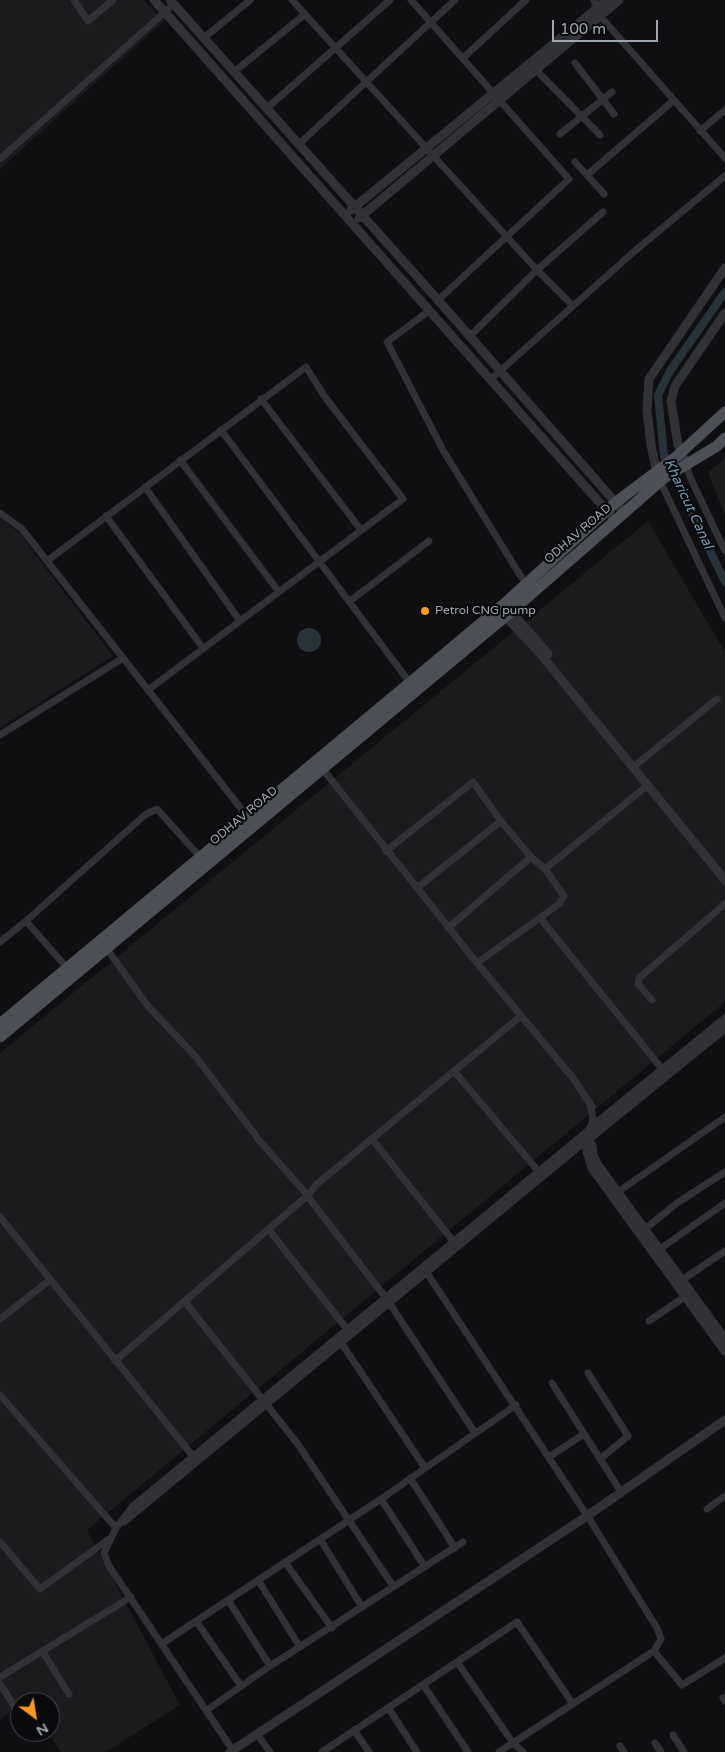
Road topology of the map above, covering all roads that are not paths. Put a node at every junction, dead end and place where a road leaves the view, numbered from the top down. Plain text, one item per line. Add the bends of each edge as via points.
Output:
1 (74, 0) edge
2 (113, 0) edge
3 (154, 0) edge
4 (250, 0) edge
5 (292, 0) edge
6 (390, 0) edge
7 (411, 0) edge
8 (455, 0) edge
9 (526, 0) edge
10 (607, 0) edge
11 (619, 0) edge
12 (172, 2) edge
13 (597, 8) edge
14 (165, 12) junction
15 (304, 15) junction
16 (432, 21) junction
17 (204, 38) junction
18 (335, 48) junction
19 (463, 58) junction
20 (575, 63) dead end
21 (535, 68) junction
22 (234, 72) junction
23 (366, 82) junction
24 (612, 92) dead end
25 (496, 96) junction
26 (602, 99) junction
27 (673, 101) junction
28 (267, 108) junction
29 (725, 110) edge
30 (614, 114) dead end
31 (581, 116) junction
32 (700, 131) junction
33 (560, 134) dead end
34 (600, 135) dead end
35 (298, 144) junction
36 (430, 151) junction
37 (725, 158) edge
38 (0, 159) edge
39 (576, 162) dead end
40 (587, 175) junction
41 (725, 176) edge
42 (604, 194) dead end
43 (355, 207) junction
44 (603, 212) dead end
45 (345, 215) junction
46 (362, 215) junction
47 (353, 224) junction
48 (507, 238) junction
49 (725, 268) edge
50 (537, 270) junction
51 (438, 300) junction
52 (573, 306) junction
53 (430, 310) junction
54 (725, 313) edge
55 (470, 336) junction
56 (500, 371) junction
57 (491, 379) junction
58 (261, 399) junction
59 (725, 412) edge
60 (221, 430) junction
61 (725, 438) edge
62 (180, 460) junction
63 (681, 460) junction
64 (660, 477) junction
65 (145, 487) junction
66 (615, 503) junction
67 (606, 511) junction
68 (0, 513) edge
69 (106, 516) junction
70 (619, 516) junction
71 (361, 530) junction
72 (429, 541) dead end
73 (725, 551) edge
74 (47, 561) junction
75 (320, 561) junction
76 (525, 583) junction
77 (279, 592) junction
78 (350, 601) junction
79 (505, 610) junction
80 (725, 618) edge
81 (240, 621) junction
82 (203, 648) junction
83 (123, 658) junction
84 (410, 683) junction
85 (148, 690) junction
86 (717, 699) dead end
87 (0, 735) edge
88 (637, 764) junction
89 (319, 765) junction
90 (648, 786) junction
91 (501, 821) junction
92 (252, 822) junction
93 (386, 851) junction
94 (531, 857) junction
95 (202, 858) junction
96 (545, 869) junction
97 (725, 871) edge
98 (725, 880) edge
99 (417, 888) junction
100 (725, 904) edge
101 (541, 919) junction
102 (26, 921) junction
103 (448, 928) junction
104 (0, 942) edge
105 (107, 949) junction
106 (477, 963) junction
107 (67, 968) junction
108 (652, 1000) dead end
109 (521, 1016) junction
110 (725, 1019) edge
111 (0, 1024) edge
112 (725, 1028) edge
113 (0, 1037) edge
114 (662, 1070) junction
115 (454, 1071) junction
116 (725, 1117) edge
117 (593, 1128) junction
118 (372, 1139) junction
119 (587, 1140) junction
120 (574, 1147) junction
121 (590, 1157) junction
122 (539, 1172) junction
123 (725, 1172) edge
124 (618, 1192) junction
125 (307, 1196) junction
126 (725, 1204) edge
127 (0, 1217) edge
128 (645, 1229) junction
129 (268, 1230) junction
130 (454, 1242) junction
131 (660, 1249) junction
132 (724, 1254) edge
133 (426, 1270) junction
134 (50, 1280) junction
135 (682, 1280) junction
136 (686, 1296) junction
137 (388, 1301) junction
138 (184, 1302) junction
139 (0, 1319) edge
140 (649, 1321) dead end
141 (350, 1332) junction
142 (725, 1339) edge
143 (342, 1344) junction
144 (725, 1351) edge
145 (115, 1361) junction
146 (588, 1373) dead end
147 (552, 1383) dead end
148 (0, 1394) edge
149 (264, 1403) junction
150 (516, 1405) junction
151 (725, 1420) edge
152 (725, 1426) edge
153 (475, 1433) junction
154 (584, 1434) junction
155 (549, 1457) junction
156 (196, 1459) junction
157 (600, 1459) junction
158 (425, 1468) junction
159 (410, 1478) junction
160 (622, 1492) junction
161 (725, 1496) edge
162 (380, 1499) junction
163 (707, 1509) dead end
164 (588, 1518) junction
165 (350, 1519) junction
166 (116, 1528) junction
167 (110, 1539) junction
168 (320, 1539) junction
169 (0, 1542) edge
170 (463, 1542) dead end
171 (454, 1548) junction
172 (285, 1562) junction
173 (425, 1568) junction
174 (258, 1580) junction
175 (393, 1586) junction
176 (131, 1597) junction
177 (228, 1600) junction
178 (362, 1607) junction
179 (196, 1621) junction
180 (332, 1628) junction
181 (163, 1643) junction
182 (300, 1647) junction
183 (42, 1651) junction
184 (654, 1651) junction
185 (725, 1658) edge
186 (457, 1662) junction
187 (270, 1666) junction
188 (0, 1677) edge
189 (0, 1684) edge
190 (242, 1686) junction
191 (424, 1686) junction
192 (69, 1694) dead end
193 (10, 1700) edge
194 (573, 1704) junction
195 (389, 1709) junction
196 (207, 1710) junction
197 (354, 1730) junction
198 (674, 1735) dead end
199 (260, 1738) junction
200 (513, 1743) junction
201 (655, 1743) dead end
202 (234, 1752) edge
203 (270, 1752) edge
204 (322, 1752) edge
205 (369, 1752) edge
206 (417, 1752) edge
207 (468, 1752) edge
208 (499, 1752) edge
209 (523, 1752) edge
210 (661, 1752) edge
211 (684, 1752) edge

1 - 2 street via 88,21
3 - 14 street
4 - 17 street
5 - 15 street
6 - 18 street
7 - 16 street
8 - 16 street
9 - 19 street
10 - 13 street
11 - 13 street
12 - 14 street
12 - 17 street
13 - 21 street
13 - 25 street
13 - 27 street
14 - 38 street
14 - 45 street
15 - 18 street
15 - 22 street
16 - 19 street
16 - 23 street
17 - 22 street
18 - 23 street
18 - 28 street
19 - 25 street
20 - 26 street
21 - 25 street
21 - 31 street
22 - 28 street
23 - 35 street
23 - 36 street
24 - 26 street
25 - 36 street
25 - 48 street via 570,179
26 - 30 street
26 - 31 street
27 - 32 street
27 - 40 street
28 - 35 street
29 - 32 street
31 - 33 street
31 - 34 street
32 - 37 street
35 - 43 street
36 - 43 street
36 - 46 street
36 - 48 street
39 - 40 street
40 - 42 street
41 - 52 street
43 - 45 street
43 - 46 street
44 - 50 street
45 - 47 street
46 - 47 street
46 - 51 street
47 - 53 street
48 - 50 street
48 - 51 street
49 - 64 street via 649,379 647,410
50 - 52 street
50 - 55 street
51 - 55 street
52 - 56 street
53 - 57 street
53 - 76 street via 387,342 444,452
54 - 63 street via 675,386 671,401
55 - 56 street
56 - 57 street
56 - 66 street
57 - 67 street
58 - 60 street
58 - 71 street
58 - 71 street via 306,367 403,499
59 - 63 main road
60 - 62 street
60 - 75 street
61 - 63 main road via 716,446
62 - 65 street
62 - 77 street
63 - 64 main road
63 - 73 street
64 - 66 main road, ODHAV ROAD
64 - 70 main road, ODHAV ROAD
64 - 80 street
65 - 69 street
65 - 81 street
66 - 67 main road, ODHAV ROAD
66 - 70 street
67 - 70 street
67 - 76 main road, ODHAV ROAD
68 - 74 street via 22,529
69 - 74 street
69 - 82 street
70 - 79 main road, ODHAV ROAD
71 - 75 street
72 - 78 street
74 - 83 street
75 - 77 street
75 - 78 street
76 - 79 main road, ODHAV ROAD
77 - 81 street
78 - 84 street
79 - 84 main road, ODHAV ROAD
79 - 88 street
79 - 89 main road, ODHAV ROAD
79 - 90 street
81 - 82 street
82 - 85 street
83 - 85 street
83 - 87 street
84 - 89 main road, ODHAV ROAD
85 - 92 street
86 - 88 street
88 - 97 street
89 - 92 main road, ODHAV ROAD
89 - 93 street
90 - 96 street
90 - 98 street
91 - 93 street via 473,782
91 - 94 street
91 - 99 street
92 - 95 main road, ODHAV ROAD
92 - 105 main road, ODHAV ROAD
93 - 99 street
94 - 96 street
94 - 103 street
95 - 102 street via 154,809
95 - 107 main road, ODHAV ROAD
96 - 101 street via 564,896
99 - 103 street
100 - 108 street via 639,978 638,984
101 - 106 street
101 - 114 street
102 - 104 street
102 - 107 street
103 - 106 street
105 - 113 main road, ODHAV ROAD
105 - 125 street via 147,1005 196,1057 259,1140
106 - 109 street
107 - 111 main road, ODHAV ROAD
109 - 115 street
109 - 117 street via 590,1103
110 - 114 street
112 - 117 street
114 - 117 street
115 - 118 street
115 - 122 street
116 - 124 street
117 - 119 street
117 - 120 street
117 - 121 street
118 - 125 street
118 - 130 street
119 - 120 street
119 - 121 street
120 - 121 street
120 - 122 street
120 - 133 street
121 - 124 street
121 - 136 street
122 - 130 street
123 - 128 street via 677,1203
124 - 128 street
125 - 129 street
125 - 137 street
126 - 131 street
127 - 134 street
128 - 131 street
129 - 138 street
129 - 141 street
130 - 133 street
131 - 135 street
132 - 135 street
133 - 137 street
133 - 150 street
134 - 139 street
134 - 145 street
135 - 142 street
136 - 140 street
136 - 144 street
137 - 141 street
137 - 153 street
138 - 145 street
138 - 149 street
141 - 143 street
141 - 149 street
143 - 149 street
143 - 158 street
145 - 156 street
146 - 157 street via 628,1436
147 - 154 street
148 - 166 street
149 - 156 street
149 - 165 street via 297,1443
150 - 153 street
150 - 155 street
151 - 160 street
152 - 164 street
153 - 158 street
154 - 155 street
154 - 157 street
155 - 164 street
156 - 166 street
157 - 160 street
158 - 159 street
159 - 162 street
159 - 171 street
160 - 164 street
161 - 163 street
162 - 165 street
162 - 173 street
164 - 184 street via 657,1628 661,1639
164 - 199 street
164 - 202 street
165 - 168 street
165 - 175 street
166 - 167 street
167 - 169 street via 40,1589
167 - 176 street via 104,1554
168 - 172 street
168 - 178 street
170 - 171 street
171 - 173 street
172 - 174 street
172 - 180 street
173 - 175 street
174 - 177 street
174 - 182 street
175 - 178 street
176 - 181 street
176 - 183 street
177 - 179 street
177 - 187 street
178 - 180 street
179 - 181 street
179 - 190 street
180 - 182 street
181 - 196 street
182 - 187 street
183 - 188 street
183 - 192 street
184 - 185 street via 682,1686
184 - 194 street
186 - 191 street
186 - 194 street via 517,1622
186 - 200 street
187 - 190 street
189 - 193 street
190 - 196 street
191 - 195 street
191 - 207 street
194 - 200 street
195 - 197 street
195 - 206 street
196 - 202 street
197 - 204 street
197 - 205 street
198 - 211 street
199 - 202 street
199 - 203 street
200 - 208 street
200 - 209 street
201 - 210 street

